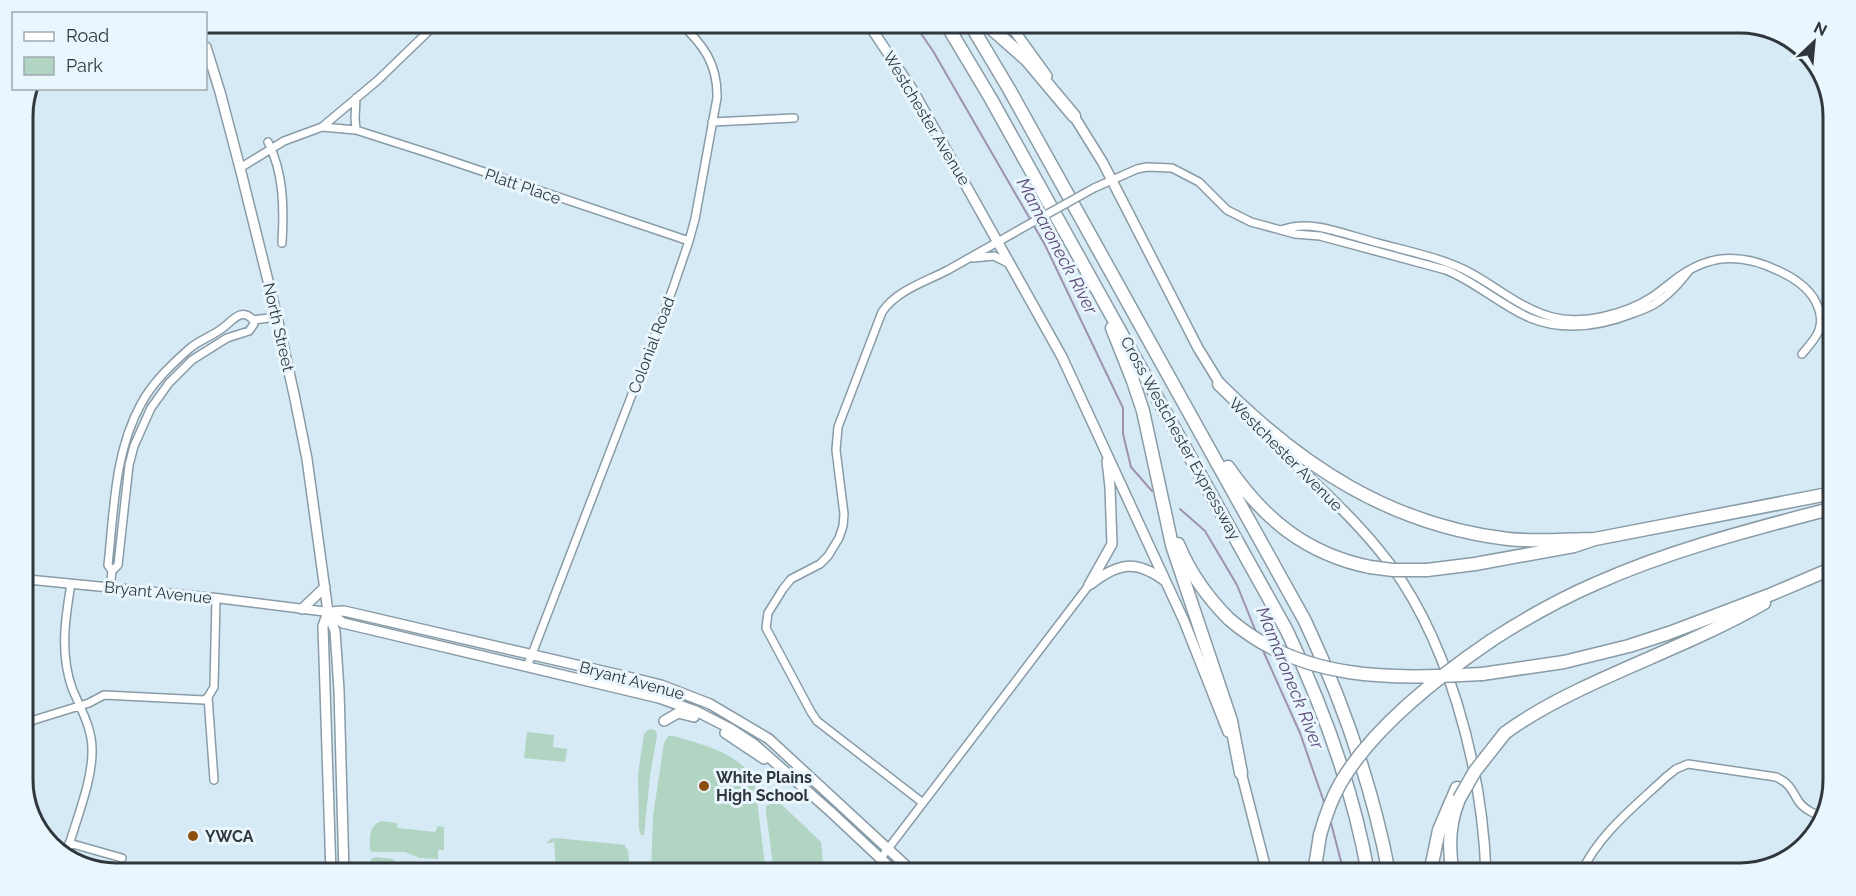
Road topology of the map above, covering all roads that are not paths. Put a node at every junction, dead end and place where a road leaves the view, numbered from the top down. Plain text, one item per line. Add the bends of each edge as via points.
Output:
1 (427, 33) edge
2 (692, 33) edge
3 (874, 33) edge
4 (952, 33) edge
5 (976, 33) edge
6 (996, 33) edge
7 (1016, 33) edge
8 (207, 50) edge
9 (356, 98) junction
10 (1074, 116) junction
11 (794, 118) dead end
12 (712, 122) junction
13 (322, 127) junction
14 (356, 130) junction
15 (270, 146) junction
16 (240, 168) junction
17 (1112, 180) junction
18 (689, 242) junction
19 (998, 242) junction
20 (282, 243) dead end
21 (968, 259) junction
22 (1083, 264) junction
23 (1012, 266) junction
24 (277, 317) junction
25 (253, 320) junction
26 (222, 329) junction
27 (227, 338) junction
28 (1802, 354) dead end
29 (160, 376) junction
30 (169, 383) junction
31 (1219, 384) junction
32 (1186, 407) junction
33 (1104, 447) junction
34 (120, 464) junction
35 (129, 465) junction
36 (1156, 468) junction
37 (1823, 495) edge
38 (1823, 510) edge
39 (1595, 539) junction
40 (112, 571) junction
41 (1823, 572) edge
42 (33, 580) edge
43 (1167, 583) junction
44 (71, 584) junction
45 (1089, 585) junction
46 (1795, 585) junction
47 (110, 587) junction
48 (325, 587) junction
49 (216, 598) junction
50 (302, 609) junction
51 (328, 612) junction
52 (532, 654) junction
53 (526, 667) junction
54 (208, 698) junction
55 (81, 705) junction
56 (33, 721) edge
57 (664, 721) dead end
58 (781, 767) junction
59 (1242, 773) junction
60 (214, 780) dead end
61 (1458, 794) junction
62 (923, 803) junction
63 (1815, 814) edge
64 (69, 843) junction
65 (68, 847) edge
66 (888, 849) junction
67 (122, 858) dead end
68 (880, 858) junction
69 (331, 863) edge
70 (344, 863) edge
71 (885, 863) edge
72 (903, 863) edge
73 (1264, 863) edge
74 (1316, 863) edge
75 (1366, 863) edge
76 (1387, 863) edge
77 (1432, 863) edge
78 (1452, 863) edge
79 (1485, 863) edge
80 (1586, 863) edge

1 - 9 street
2 - 12 street, Colonial Road via 711,60 715,73 717,91
3 - 19 main road, Westchester Avenue via 912,88
4 - 22 highway, Cross Westchester Expressway
5 - 32 highway, Cross Westchester Expressway
6 - 10 highway via 1027,60
7 - 10 main road, Westchester Avenue
8 - 16 main road, North Street
9 - 13 street
9 - 14 street
10 - 17 main road, Westchester Avenue
11 - 12 street
12 - 18 street, Colonial Road
13 - 14 street, Platt Place
13 - 15 street
14 - 18 street, Platt Place
15 - 16 street
15 - 20 street via 284,209
16 - 24 main road, North Street
17 - 19 street, bridge
17 - 28 street via 1147,167 1172,168 1199,182 1227,210 1251,222 1281,230 1317,227 1439,260 1472,274 1532,310 1565,319 1595,318 1640,304 1713,260 1733,257 1767,265 1795,280 1816,302 1821,319 1817,337
17 - 31 main road, Westchester Avenue
18 - 52 street, Colonial Road
19 - 21 street
19 - 23 main road, Westchester Avenue
21 - 23 street via 994,256
21 - 62 street via 899,294 882,312 838,427 836,450 844,514 839,538 820,564 791,579 766,619 766,628 817,721
22 - 36 highway via 1133,381
22 - 75 highway, Cross Westchester Expressway via 1268,593 1298,654 1338,756
23 - 33 main road, Westchester Avenue via 1062,357
24 - 25 street
24 - 48 main road, North Street via 307,459
25 - 26 street via 238,315
25 - 27 street via 249,331
26 - 27 street
26 - 29 street via 191,347
27 - 30 street via 192,360
29 - 30 street
29 - 34 street via 141,402
30 - 35 street via 144,422
31 - 39 highway via 1301,457 1347,486 1396,509 1448,527 1499,537 1542,541
31 - 79 main road, Westchester Avenue via 1244,415 1378,548 1416,605 1461,720 1477,787
32 - 39 highway, bridge via 1244,490 1273,520 1338,559 1393,570 1427,570 1574,546
32 - 76 highway, Cross Westchester Expressway via 1322,658 1358,752
33 - 43 main road, Westchester Avenue
33 - 45 main road via 1110,477 1113,540
34 - 35 street
34 - 40 street via 108,565
35 - 40 street via 118,566
36 - 46 highway, bridge via 1182,555 1203,591 1248,635 1271,649 1321,668 1403,675 1482,674 1538,667 1662,635
36 - 59 highway via 1172,545 1231,721
37 - 39 highway
38 - 74 highway, bridge via 1628,570 1557,602 1492,640 1428,688 1367,747 1336,792 1320,835
40 - 47 street
41 - 46 highway
42 - 44 street, Bryant Avenue
43 - 45 main road via 1147,570 1130,566 1112,569
43 - 59 main road, Westchester Avenue via 1213,689
44 - 47 street, Bryant Avenue
44 - 55 street via 64,651
45 - 62 street
46 - 61 highway, bridge via 1749,612 1542,708 1505,733
47 - 49 street, Bryant Avenue
48 - 50 main road
48 - 51 main road, North Street
49 - 50 street, Bryant Avenue
49 - 54 street via 214,687
50 - 51 street, Bryant Avenue
51 - 52 main road, Bryant Avenue via 344,611
51 - 53 main road, Bryant Avenue via 343,623
51 - 69 main road, North Street via 323,626
51 - 70 main road, North Street via 335,631 339,690
52 - 53 street, Colonial Road
52 - 66 main road, Bryant Avenue via 661,685 722,710 770,739
53 - 58 main road, Bryant Avenue via 690,709 742,736
54 - 55 street via 104,695
54 - 60 street
55 - 56 street
55 - 64 street via 91,737 91,762
57 - 58 main road via 678,713 689,714
58 - 68 main road, Bryant Avenue
59 - 73 main road, Westchester Avenue
61 - 77 highway via 1445,811
61 - 78 highway via 1450,833
62 - 66 street
63 - 80 street via 1800,802 1787,782 1776,777 1688,764 1666,777 1609,832
64 - 65 street
64 - 67 street
66 - 68 street
66 - 72 main road, Bryant Avenue
68 - 71 main road, Bryant Avenue

